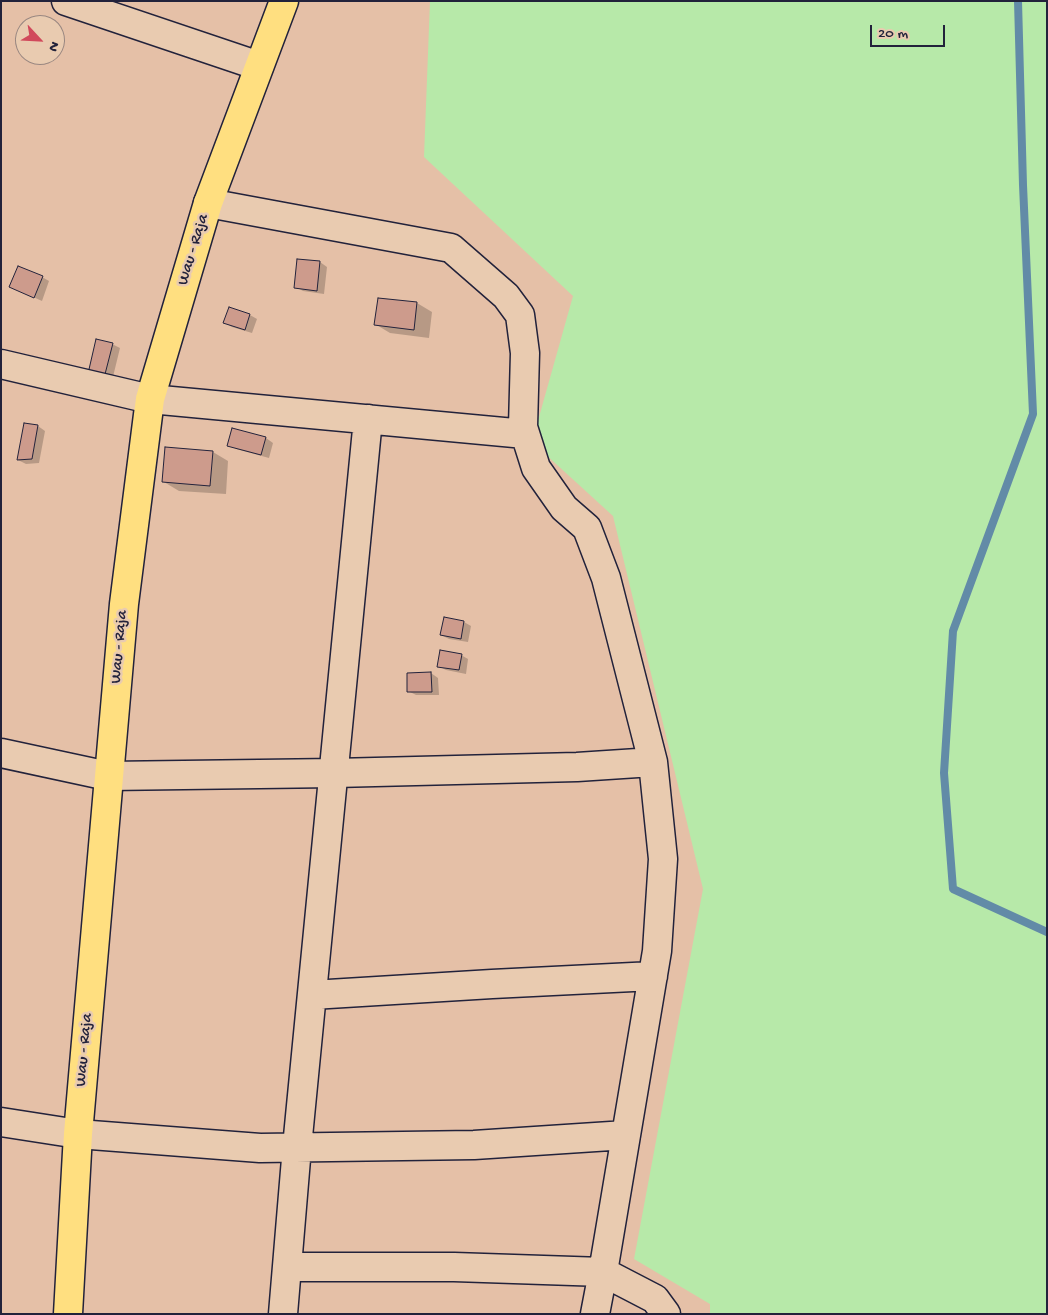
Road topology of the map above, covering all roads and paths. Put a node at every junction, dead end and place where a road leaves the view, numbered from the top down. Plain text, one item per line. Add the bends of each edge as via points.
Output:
1 (66, 1) edge
2 (284, 1) edge
3 (259, 66) junction
4 (208, 203) junction
5 (1, 364) edge
6 (150, 398) junction
7 (368, 419) junction
8 (525, 434) junction
9 (1, 753) edge
10 (653, 762) junction
11 (335, 773) junction
12 (108, 776) junction
13 (653, 976) junction
14 (312, 995) junction
15 (1, 1122) edge
16 (78, 1134) junction
17 (626, 1135) junction
18 (297, 1147) junction
19 (287, 1267) junction
20 (603, 1272) junction
21 (68, 1314) edge
22 (283, 1314) edge
23 (595, 1314) edge
24 (666, 1314) edge

1 - 3 street
2 - 3 main road, Wau - Raja
3 - 4 main road, Wau - Raja
4 - 6 main road, Wau - Raja
4 - 8 street via 451,248 506,296 520,314 525,353
5 - 6 street
6 - 7 street
6 - 12 main road, Wau - Raja via 124,604
7 - 8 street
7 - 11 street
8 - 10 street via 536,468 564,508 587,528 606,578
9 - 12 street
10 - 11 street via 577,768
10 - 13 street via 663,859
11 - 12 street
11 - 14 street
12 - 16 main road, Wau - Raja
13 - 14 street
13 - 17 street
14 - 18 street
15 - 16 street
16 - 18 street via 260,1148
16 - 21 main road, Wau - Raja
17 - 18 street via 474,1145
17 - 20 street
18 - 19 street
19 - 20 street via 454,1267
19 - 22 street
20 - 23 street
20 - 24 street via 655,1299

